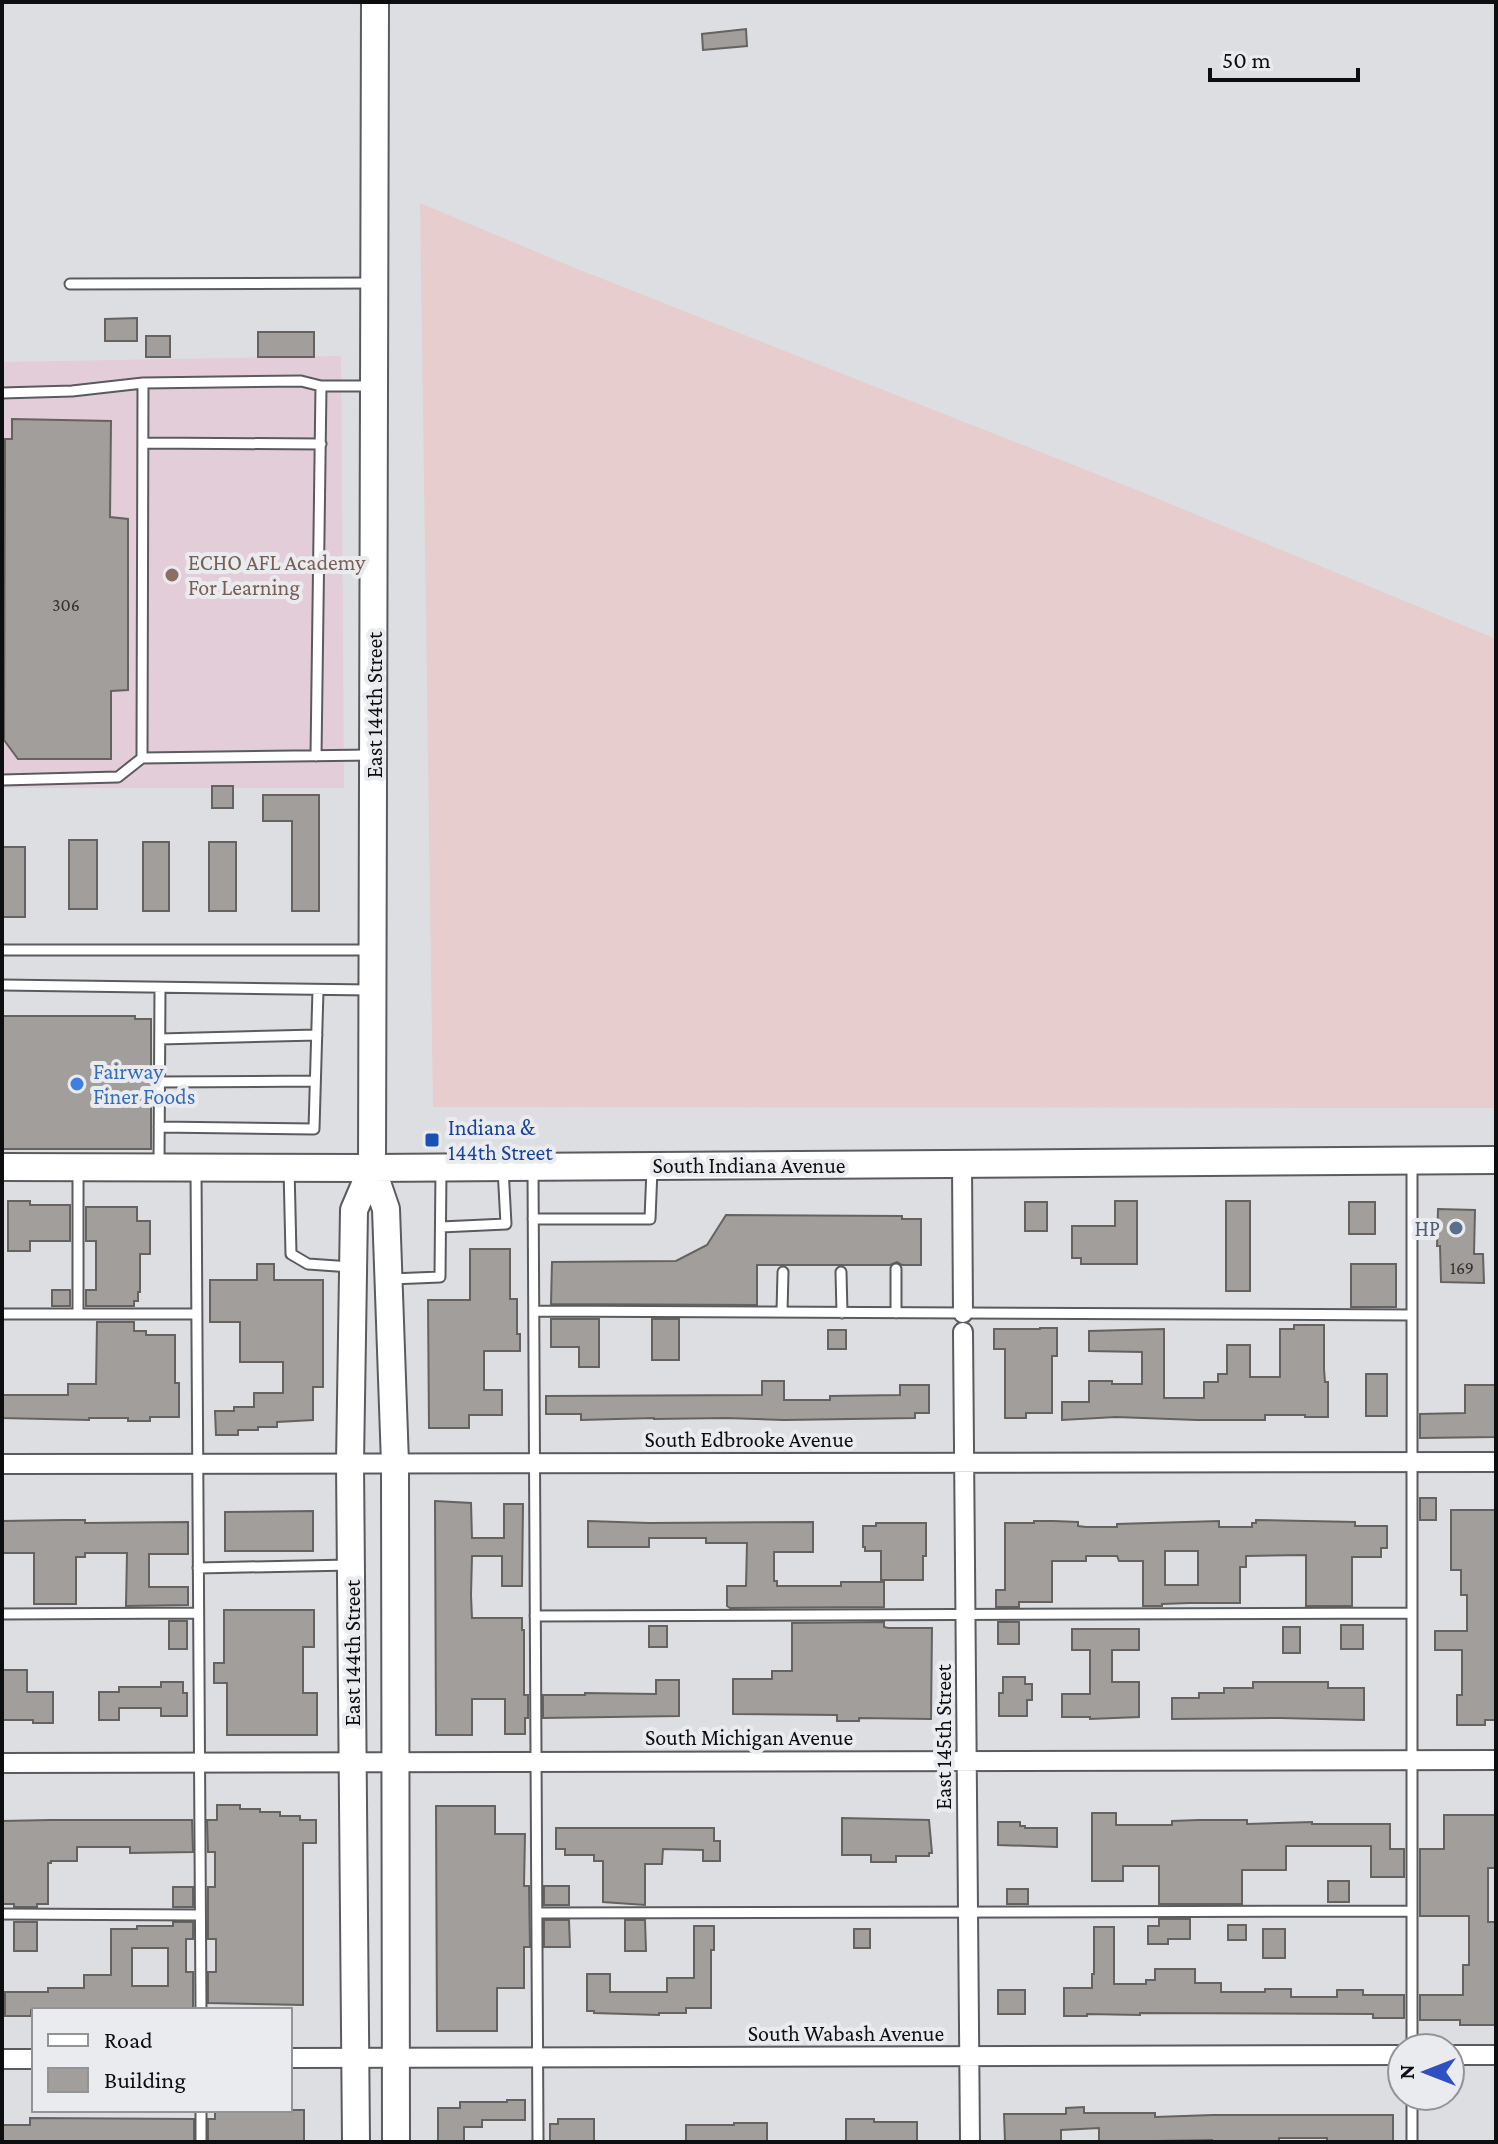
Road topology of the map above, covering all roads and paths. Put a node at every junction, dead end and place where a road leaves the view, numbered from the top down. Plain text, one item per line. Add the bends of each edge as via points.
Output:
1 (375, 2) edge
2 (375, 283) junction
3 (70, 284) dead end
4 (143, 383) junction
5 (321, 386) junction
6 (374, 386) junction
7 (2, 393) edge
8 (143, 443) junction
9 (321, 444) junction
10 (373, 755) junction
11 (316, 756) junction
12 (142, 758) junction
13 (2, 780) edge
14 (2, 950) edge
15 (373, 950) junction
16 (2, 985) edge
17 (160, 988) junction
18 (318, 990) junction
19 (373, 990) junction
20 (317, 1035) junction
21 (160, 1039) junction
22 (315, 1081) junction
23 (159, 1082) junction
24 (159, 1127) junction
25 (1496, 1160) edge
26 (1412, 1161) junction
27 (962, 1164) junction
28 (652, 1166) junction
29 (2, 1167) edge
30 (78, 1167) junction
31 (159, 1167) junction
32 (196, 1167) junction
33 (503, 1167) junction
34 (533, 1167) junction
35 (289, 1168) junction
36 (372, 1168) junction
37 (441, 1168) junction
38 (533, 1219) junction
39 (441, 1227) junction
40 (355, 1267) junction
41 (896, 1269) dead end
42 (783, 1272) dead end
43 (841, 1272) dead end
44 (387, 1280) junction
45 (534, 1311) junction
46 (782, 1312) junction
47 (842, 1313) junction
48 (896, 1313) junction
49 (2, 1314) edge
50 (78, 1314) junction
51 (196, 1314) junction
52 (1412, 1315) junction
53 (963, 1322) junction
54 (1412, 1462) junction
55 (1496, 1462) edge
56 (197, 1463) junction
57 (350, 1463) junction
58 (395, 1463) junction
59 (534, 1463) junction
60 (964, 1463) junction
61 (2, 1464) edge
62 (351, 1565) junction
63 (198, 1568) junction
64 (198, 1613) junction
65 (1412, 1613) junction
66 (2, 1614) edge
67 (966, 1614) junction
68 (535, 1616) junction
69 (1412, 1760) junction
70 (1496, 1760) edge
71 (967, 1761) junction
72 (353, 1762) junction
73 (396, 1762) junction
74 (536, 1762) junction
75 (2, 1763) edge
76 (199, 1763) junction
77 (1412, 1911) junction
78 (968, 1912) junction
79 (537, 1913) junction
80 (2, 1914) edge
81 (200, 1915) junction
82 (201, 2008) edge
83 (1412, 2032) edge
84 (1386, 2055) edge
85 (1466, 2055) edge
86 (1496, 2055) edge
87 (969, 2056) junction
88 (292, 2058) edge
89 (355, 2058) junction
90 (396, 2058) junction
91 (537, 2058) junction
92 (2, 2059) edge
93 (32, 2059) edge
94 (201, 2112) edge
95 (1412, 2112) edge
96 (201, 2142) edge
97 (356, 2142) edge
98 (396, 2142) edge
99 (538, 2142) edge
100 (970, 2142) edge
101 (1412, 2142) edge

1 - 2 street, East 144th Street
2 - 3 lane
2 - 6 street, East 144th Street
4 - 5 lane via 301,381
4 - 7 lane
4 - 8 lane
5 - 6 lane
5 - 9 lane
6 - 10 street, East 144th Street
8 - 9 lane
8 - 12 lane
9 - 11 lane
10 - 11 lane
10 - 15 street, East 144th Street
11 - 12 lane
12 - 13 lane via 118,777
14 - 15 lane
15 - 19 street, East 144th Street
16 - 17 lane
17 - 18 lane
17 - 21 lane
18 - 19 lane
18 - 20 lane
19 - 36 street, East 144th Street
20 - 21 lane
20 - 22 lane
21 - 23 lane
22 - 23 lane
22 - 24 lane via 314,1129
23 - 24 lane
24 - 31 lane
25 - 26 street, South Indiana Avenue
26 - 27 street, South Indiana Avenue
26 - 52 lane
27 - 28 street, South Indiana Avenue
27 - 53 street, East 145th Street
28 - 34 street, South Indiana Avenue
28 - 38 lane via 650,1219
29 - 30 street, South Indiana Avenue
30 - 31 street, South Indiana Avenue
30 - 50 lane
31 - 32 street, South Indiana Avenue
32 - 35 street, South Indiana Avenue
32 - 51 lane
33 - 34 street, South Indiana Avenue
33 - 37 street, South Indiana Avenue
33 - 39 lane via 506,1224
34 - 38 lane
35 - 36 street, South Indiana Avenue
35 - 40 lane via 291,1254 308,1264
36 - 37 street, South Indiana Avenue
36 - 40 street, East 144th Street via 354,1210
36 - 44 street, East 144th Street via 386,1209
37 - 39 lane
38 - 45 lane
39 - 44 lane via 440,1277
40 - 57 street, East 144th Street
41 - 48 lane
42 - 46 lane
43 - 47 lane
44 - 58 street, East 144th Street
45 - 46 lane
45 - 59 lane
46 - 47 lane
47 - 48 lane
48 - 53 lane
49 - 50 lane
50 - 51 lane
51 - 56 lane
52 - 53 lane
52 - 54 lane
53 - 60 street, East 145th Street
54 - 55 street, South Edbrooke Avenue
54 - 60 street, South Edbrooke Avenue
54 - 65 lane
56 - 57 street, South Edbrooke Avenue
56 - 61 street, South Edbrooke Avenue
56 - 63 lane
57 - 58 street, South Edbrooke Avenue
57 - 62 street, East 144th Street
58 - 59 street, South Edbrooke Avenue
58 - 73 street, East 144th Street
59 - 60 street, South Edbrooke Avenue
59 - 68 lane
60 - 67 street, East 145th Street
62 - 63 lane
62 - 72 street, East 144th Street
63 - 64 lane
64 - 66 lane
64 - 76 lane
65 - 67 lane
65 - 69 lane
67 - 68 lane
67 - 71 street, East 145th Street
68 - 74 lane
69 - 70 street, South Michigan Avenue
69 - 71 street, South Michigan Avenue
69 - 77 lane
71 - 74 street, South Michigan Avenue
71 - 78 street, East 145th Street
72 - 73 street, South Michigan Avenue
72 - 76 street, South Michigan Avenue
72 - 89 street, East 144th Street
73 - 74 street, South Michigan Avenue
73 - 90 street, East 144th Street
74 - 79 lane
75 - 76 street, South Michigan Avenue
76 - 81 lane
77 - 78 lane
77 - 83 lane
78 - 79 lane
78 - 87 street, East 145th Street
79 - 91 lane
80 - 81 lane
81 - 82 lane
84 - 87 street, South Wabash Avenue
85 - 86 street
87 - 91 street, South Wabash Avenue
87 - 100 street, East 145th Street
88 - 89 street, South Wabash Avenue
89 - 90 street, South Wabash Avenue
89 - 97 street, East 144th Street
90 - 91 street, South Wabash Avenue
90 - 98 street, East 144th Street
91 - 99 lane
92 - 93 street
94 - 96 lane
95 - 101 lane

